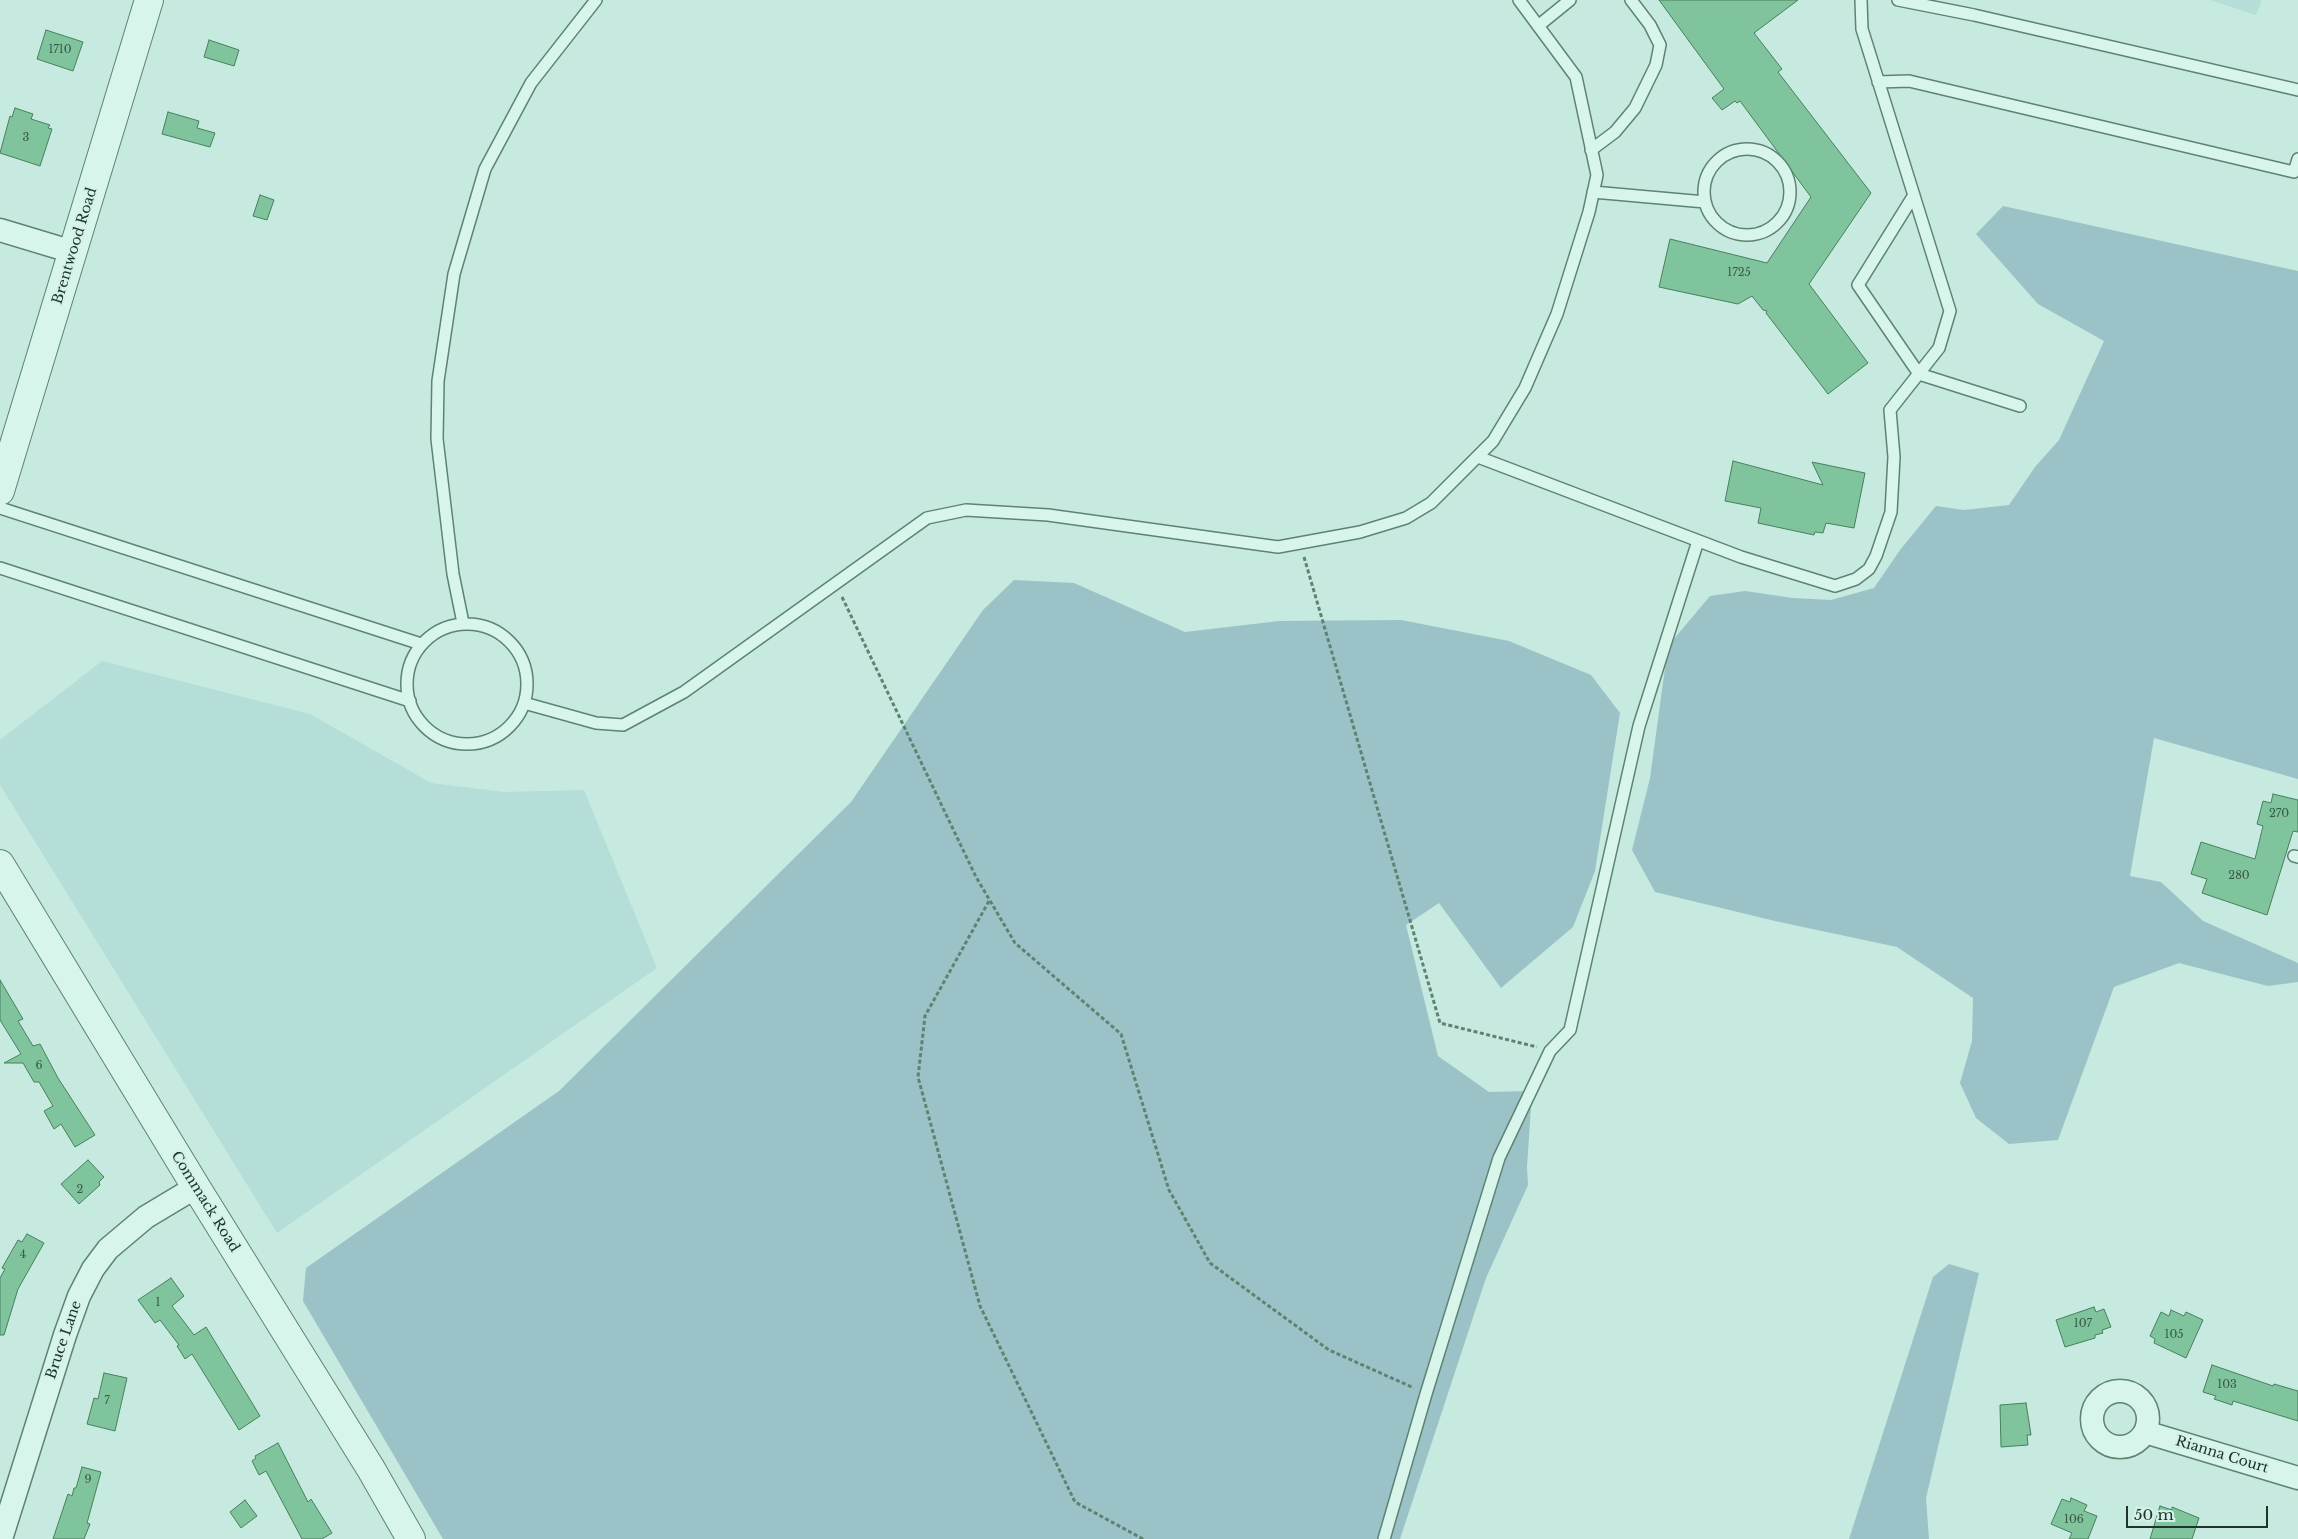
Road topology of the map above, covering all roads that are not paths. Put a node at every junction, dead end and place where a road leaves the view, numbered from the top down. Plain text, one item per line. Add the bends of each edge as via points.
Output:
1 (150, 0) edge
2 (596, 0) edge
3 (1519, 0) edge
4 (1570, 0) edge
5 (1631, 0) edge
6 (1861, 0) edge
7 (1898, 0) edge
8 (1538, 26) junction
9 (1878, 82) junction
10 (2298, 90) edge
11 (1592, 150) junction
12 (2298, 159) edge
13 (1594, 192) junction
14 (1914, 195) junction
15 (1705, 202) junction
16 (0, 230) edge
17 (73, 252) junction
18 (1919, 374) junction
19 (2020, 406) dead end
20 (1478, 457) junction
21 (0, 492) edge
22 (0, 508) edge
23 (1698, 541) junction
24 (0, 568) edge
25 (463, 623) junction
26 (421, 644) junction
27 (410, 702) junction
28 (524, 703) junction
29 (0, 864) edge
30 (196, 1187) junction
31 (2145, 1432) dead end
32 (2298, 1478) edge
33 (1, 1539) edge
34 (411, 1539) edge
35 (1384, 1539) edge

1 - 17 street, Brentwood Road
2 - 25 lane via 531,83 485,169 454,274 438,381 437,439 453,574
3 - 8 lane
4 - 8 lane
5 - 11 lane via 1660,45 1656,65 1635,108 1615,132
6 - 9 lane via 1862,28
7 - 10 lane
8 - 11 lane via 1576,76
9 - 12 lane via 1909,81 2294,172
9 - 14 lane
11 - 13 lane via 1596,175
13 - 15 lane
13 - 20 lane via 1557,314 1529,380 1493,441
14 - 18 lane via 1950,311 1940,348
14 - 18 lane via 1858,285
15 - 15 lane via 1705,181 1711,168 1721,157 1734,151 1762,151 1775,158 1790,183 1786,212 1778,223 1752,235 1725,230 1714,220
16 - 17 street
17 - 21 street, Brentwood Road
18 - 19 lane
18 - 23 lane via 1890,410 1894,457 1891,512 1876,556 1869,569 1856,579 1835,586
20 - 23 lane
20 - 28 lane via 1431,503 1406,518 1360,532 1278,547 1048,515 966,510 927,518 684,692 623,726 596,723
22 - 26 lane
23 - 35 lane via 1640,726 1570,1030 1550,1050 1499,1158
24 - 27 lane
25 - 26 lane via 440,630
25 - 28 lane via 486,626 507,638 521,657 528,680
26 - 27 lane via 409,664 406,688
27 - 28 lane via 412,710 427,729 448,741 471,744 494,738 513,724
29 - 30 street, Commack Road
30 - 33 street, Bruce Lane via 146,1218 108,1249 93,1269 65,1335
30 - 34 street, Commack Road
31 - 32 street, Rianna Court

